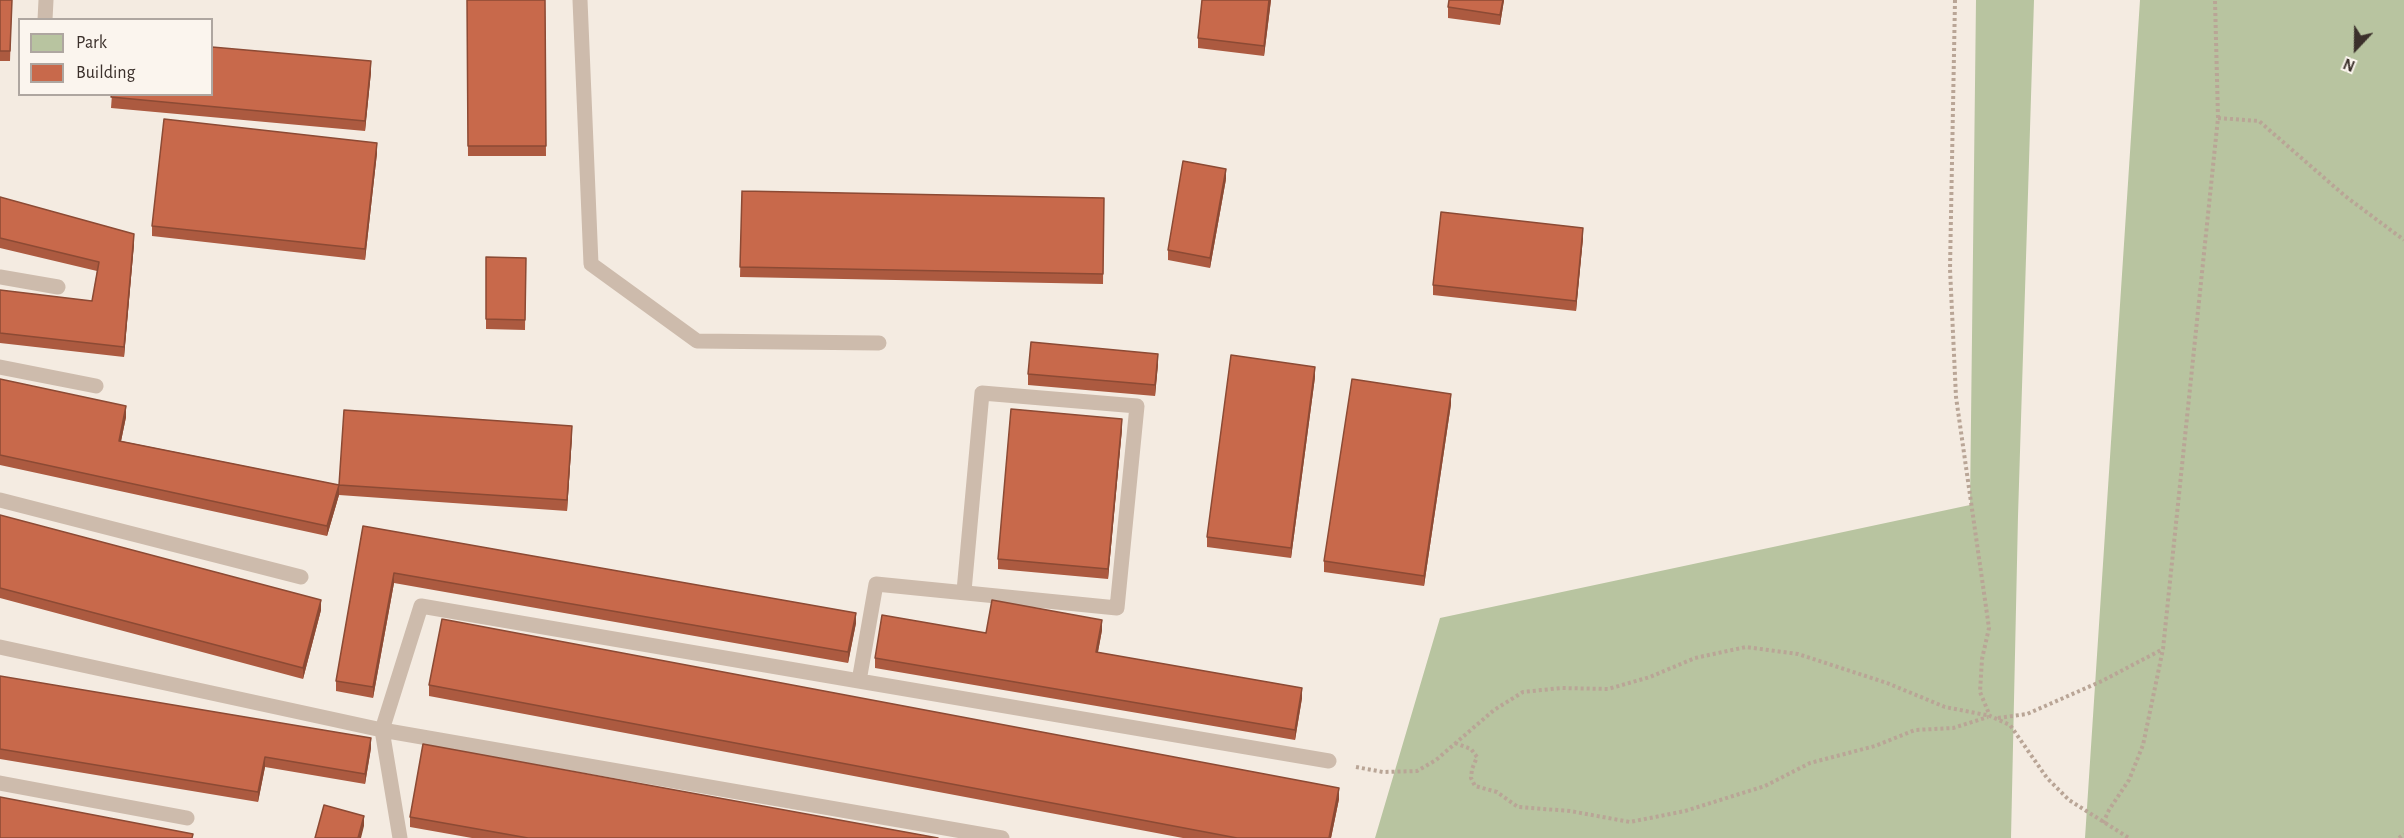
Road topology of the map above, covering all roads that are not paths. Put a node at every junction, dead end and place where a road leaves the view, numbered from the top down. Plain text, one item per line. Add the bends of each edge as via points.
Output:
1 (46, 0) edge
2 (580, 0) edge
3 (45, 18) edge
4 (0, 277) edge
5 (58, 287) dead end
6 (879, 343) dead end
7 (0, 367) edge
8 (96, 386) dead end
9 (0, 500) edge
10 (301, 577) dead end
11 (964, 591) junction
12 (0, 647) edge
13 (859, 681) junction
14 (382, 730) junction
15 (1329, 761) road end
16 (0, 783) edge
17 (187, 818) dead end
18 (400, 838) edge
19 (1002, 838) edge

1 - 3 lane
2 - 6 lane via 591,264 697,341
4 - 5 lane
7 - 8 lane
9 - 10 lane
11 - 11 lane via 982,393 1137,406 1117,609
11 - 13 lane via 876,584
12 - 14 lane
13 - 14 lane via 421,606
13 - 15 lane
14 - 18 lane
14 - 19 lane
16 - 17 lane

